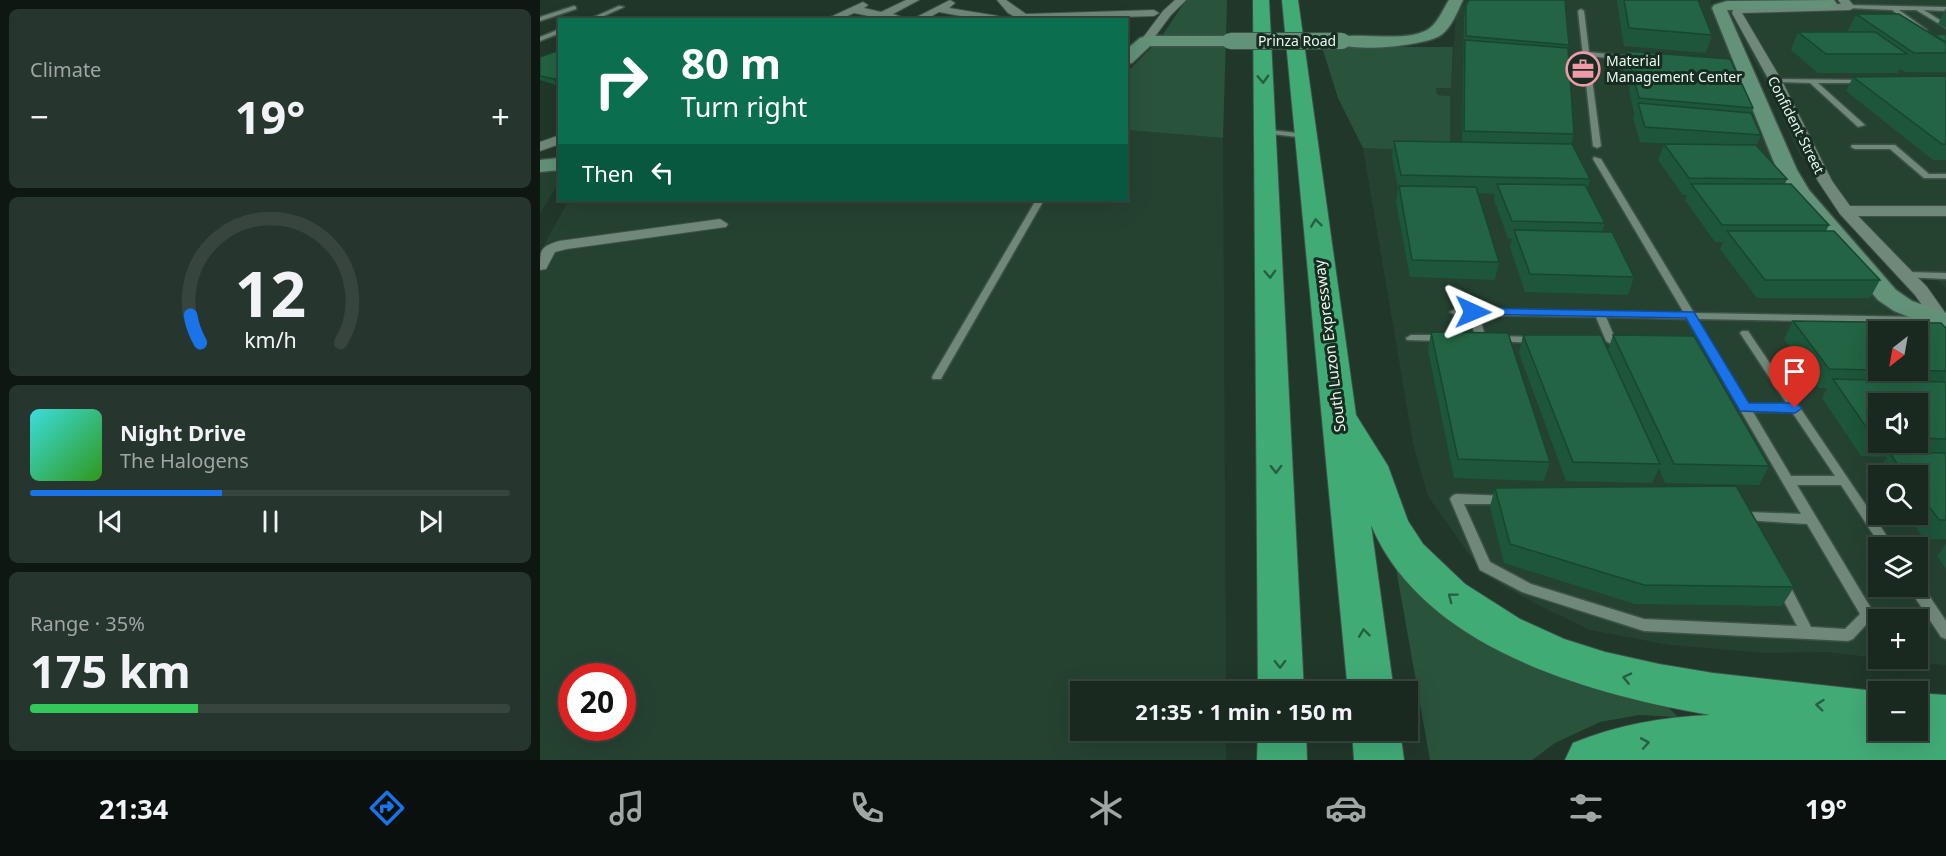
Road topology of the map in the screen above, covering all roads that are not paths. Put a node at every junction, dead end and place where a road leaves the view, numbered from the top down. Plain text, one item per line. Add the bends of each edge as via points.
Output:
1 (874, 0) edge
2 (914, 0) edge
3 (955, 0) edge
4 (1001, 0) edge
5 (1008, 0) edge
6 (1182, 0) edge
7 (1261, 0) edge
8 (1290, 0) edge
9 (1456, 0) edge
10 (1843, 6) edge
11 (621, 7) dead end
12 (574, 8) dead end
13 (852, 9) junction
14 (938, 9) junction
15 (1894, 9) junction
16 (1918, 9) junction
17 (1946, 9) edge
18 (1012, 11) junction
19 (1581, 11) dead end
20 (1132, 13) junction
21 (1154, 13) dead end
22 (883, 15) junction
23 (1085, 17) edge
24 (594, 18) edge
25 (833, 18) edge
26 (897, 18) edge
27 (920, 18) edge
28 (992, 18) edge
29 (1000, 18) edge
30 (1032, 18) edge
31 (1062, 18) edge
32 (1125, 18) edge
33 (540, 19) edge
34 (1946, 26) edge
35 (558, 32) edge
36 (1934, 36) edge
37 (540, 39) edge
38 (1146, 41) junction
39 (1586, 51) junction
40 (1640, 56) edge
41 (1128, 57) edge
42 (1776, 81) junction
43 (1812, 81) junction
44 (1876, 81) edge
45 (1861, 125) dead end
46 (1264, 131) junction
47 (1306, 136) junction
48 (558, 139) edge
49 (1597, 146) dead end
50 (540, 147) edge
51 (1855, 147) dead end
52 (1597, 159) dead end
53 (558, 164) edge
54 (540, 166) edge
55 (1946, 176) edge
56 (1039, 201) edge
57 (1845, 211) junction
58 (1946, 211) edge
59 (720, 224) dead end
60 (540, 265) edge
61 (1906, 275) junction
62 (1946, 276) edge
63 (1455, 312) dead end
64 (1473, 312) junction
65 (1599, 313) junction
66 (1690, 314) junction
67 (1944, 322) edge
68 (1745, 333) dead end
69 (1411, 338) dead end
70 (1458, 338) edge
71 (1469, 339) edge
72 (1480, 339) junction
73 (1552, 340) edge
74 (1599, 341) edge
75 (1611, 341) junction
76 (1623, 341) edge
77 (937, 377) dead end
78 (1337, 406) junction
79 (1745, 408) junction
80 (1795, 408) junction
81 (1788, 480) junction
82 (1844, 481) junction
83 (1516, 499) edge
84 (1741, 501) edge
85 (1811, 519) junction
86 (1881, 537) edge
87 (1775, 570) edge
88 (1922, 597) edge
89 (1807, 633) junction
90 (1946, 633) edge
91 (1281, 681) edge
92 (1370, 681) edge
93 (1868, 710) edge
94 (1928, 716) edge
95 (1946, 717) edge
96 (1282, 741) edge
97 (1377, 741) edge
98 (1946, 757) edge
99 (1282, 760) edge
100 (1379, 760) edge
101 (1590, 760) edge

1 - 13 street
2 - 22 street
3 - 14 street
4 - 5 street
4 - 18 street
6 - 38 street
7 -> 46 highway
8 - 47 highway, South Luzon Expressway
9 - 38 street, Prinza Road, bridge via 1438,30 1407,40
10 - 15 lane
10 - 42 street, Confident Street via 1738,10
10 - 67 street via 1720,7 1737,65 1800,193 1887,294 1904,306
11 - 24 lane
12 - 33 lane
13 - 22 street
13 - 25 street
14 - 27 street
14 - 28 street
15 - 16 lane
15 - 36 lane
16 - 17 lane
16 - 34 lane
18 - 29 street
18 - 30 street
19 - 39 lane
20 - 21 street
20 - 23 street
20 - 32 street
22 - 26 street
23 - 31 street
35 - 37 lane
38 - 41 street
39 - 40 lane
39 - 49 lane
42 - 43 lane
42 - 57 street, Confident Street via 1825,181
43 - 44 lane
43 - 45 lane
46 - 47 lane
46 -> 91 highway
78 -> 47 highway, South Luzon Expressway
48 - 50 street
51 - 55 lane via 1892,147 1927,176
52 - 66 lane
53 - 54 street
56 - 77 lane
57 - 58 street
57 - 61 street, Confident Street
59 - 60 street via 565,244 549,249
61 - 62 lane
61 - 67 street, Confident Street
63 - 64 lane
64 - 65 lane
64 - 72 lane
65 - 66 lane
65 - 75 lane
66 - 67 lane
66 - 79 lane
68 - 80 lane
69 - 70 lane
71 - 72 lane
72 - 73 lane
74 - 75 lane
75 - 76 lane
92 -> 78 highway, South Luzon Expressway
93 -> 78 highway via 1681,690 1592,670 1536,648 1482,620 1440,588 1403,548 1371,471
79 - 80 lane
79 - 81 lane
80 - 82 lane
81 - 82 lane
81 - 85 lane
82 - 86 lane
83 - 89 lane via 1456,498 1485,566 1527,588 1644,625
84 - 85 lane via 1751,522
85 - 89 lane via 1868,615 1848,635
87 - 89 lane
88 - 90 lane
94 - 95 highway
96 - 99 highway
97 - 100 highway
101 -> 98 highway via 1648,742 1714,737 1790,740

